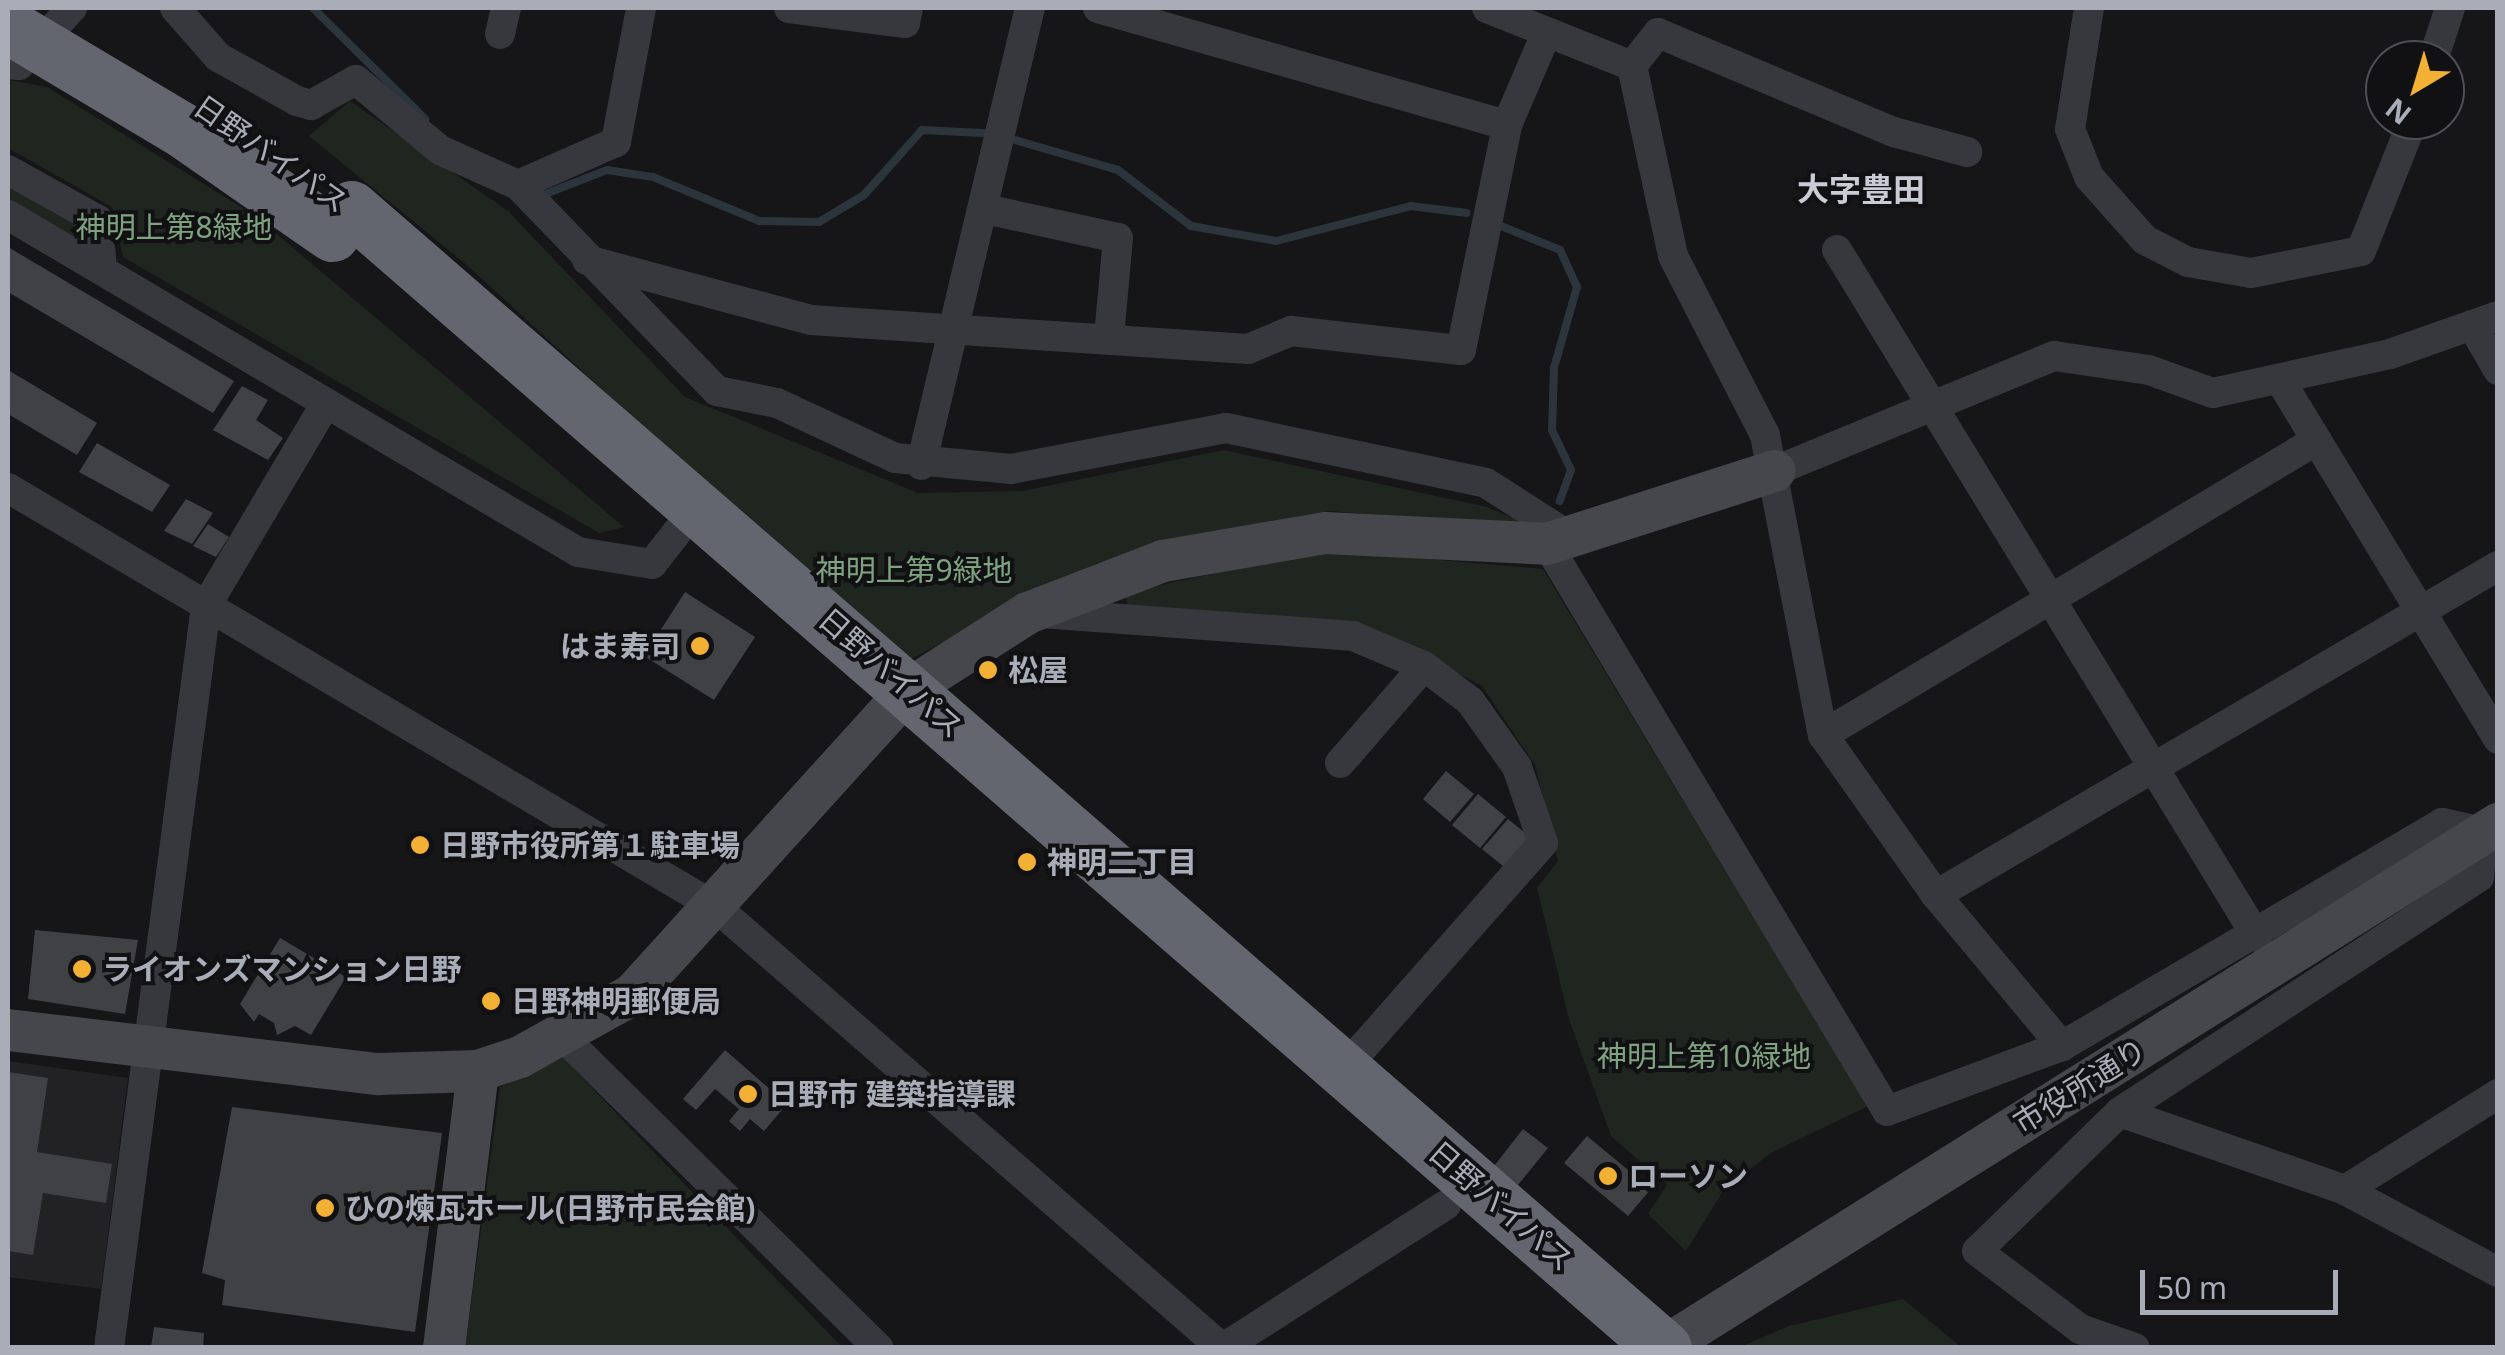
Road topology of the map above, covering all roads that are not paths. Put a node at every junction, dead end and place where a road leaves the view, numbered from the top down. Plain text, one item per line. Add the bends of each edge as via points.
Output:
1 (38, 8) edge
2 (72, 8) edge
3 (175, 8) edge
4 (642, 8) edge
5 (789, 8) edge
6 (908, 8) edge
7 (1030, 8) edge
8 (1098, 8) edge
9 (1487, 8) edge
10 (2089, 8) edge
11 (2450, 8) edge
12 (1660, 20) edge
13 (8, 26) edge
14 (1546, 34) junction
15 (2440, 40) edge
16 (8, 64) edge
17 (1632, 66) junction
18 (1507, 126) junction
19 (2405, 140) edge
20 (1967, 152) dead end
21 (8, 170) edge
22 (518, 185) junction
23 (984, 209) junction
24 (8, 216) edge
25 (342, 221) junction
26 (1837, 250) dead end
27 (587, 260) junction
28 (102, 270) junction
29 (2485, 320) edge
30 (958, 324) junction
31 (1109, 336) junction
32 (2498, 370) edge
33 (2280, 380) junction
34 (325, 406) junction
35 (1929, 406) junction
36 (2317, 440) junction
37 (921, 465) junction
38 (1775, 471) junction
39 (8, 488) edge
40 (678, 531) junction
41 (1558, 540) junction
42 (2498, 566) edge
43 (2046, 599) junction
44 (206, 606) junction
45 (2420, 611) junction
46 (1028, 613) junction
47 (1424, 666) junction
48 (897, 701) junction
49 (1823, 735) junction
50 (2498, 739) edge
51 (1340, 763) dead end
52 (2152, 768) junction
53 (2490, 828) edge
54 (1936, 895) junction
55 (717, 908) junction
56 (2256, 937) junction
57 (8, 1030) edge
58 (563, 1038) junction
59 (2062, 1046) junction
60 (147, 1049) junction
61 (1344, 1069) junction
62 (478, 1071) junction
63 (2498, 1094) edge
64 (2120, 1112) junction
65 (2345, 1190) junction
66 (1446, 1205) junction
67 (2498, 1272) edge
68 (1663, 1347) edge
69 (109, 1348) edge
70 (444, 1348) edge
71 (878, 1348) edge
72 (1222, 1348) edge
73 (1609, 1348) edge
74 (2135, 1348) edge

1 - 25 highway, 日野バイパス
2 - 16 street via 19,65
3 - 22 street via 218,57 297,101 312,104 356,80 440,150
4 - 22 street via 616,142
5 - 6 street via 904,24
7 - 23 street
8 - 18 street
9 - 14 street
10 - 19 street via 2070,129 2089,177 2145,240 2188,262 2251,273 2361,251
11 - 15 street
12 - 17 street
12 - 20 street via 1894,132
13 - 25 highway, 日野バイパス, bridge
14 - 17 street
14 - 18 street
17 - 38 street via 1673,256 1735,363
18 - 31 street via 1461,350 1291,331 1248,349
21 - 28 street via 98,220
22 - 27 street
23 - 30 street
23 - 31 street via 1118,238
24 - 28 street
25 - 40 highway, 日野バイパス
25 - 48 highway, 日野バイパス
26 - 35 street
27 - 30 street via 811,320
27 - 37 street via 717,390 777,402
28 - 34 street
29 - 32 street
29 - 33 street
30 - 31 street
30 - 37 street
33 - 35 street via 2213,393 2150,370 2054,356
33 - 36 street
34 - 40 street via 578,552 652,564
34 - 44 street
35 - 38 street
35 - 43 street
36 - 43 street
36 - 45 street
37 - 41 street via 1011,469 1226,428 1486,483
38 - 41 street
38 - 49 street
39 - 44 street
40 - 48 highway, 日野バイパス
41 - 46 street via 1326,533 1163,561
41 - 59 street via 1886,1111
42 - 45 street
43 - 49 street
43 - 52 street
44 - 55 street
44 - 60 street
45 - 50 street
45 - 52 street
46 - 47 street via 1353,636
46 - 48 street
47 - 51 street
47 - 61 street via 1470,701 1517,767 1543,843
48 - 55 street
48 - 61 highway, 日野バイパス
48 - 66 highway, 日野バイパス
49 - 54 street
52 - 54 street
52 - 56 street
53 - 56 street via 2442,823
53 - 64 street via 2479,877
53 - 68 street, 市役所通り
54 - 59 street
55 - 58 street via 632,995
55 - 72 street
56 - 59 street
57 - 60 street
58 - 62 street
58 - 71 street
60 - 62 street via 379,1074
60 - 69 street
61 - 68 highway, 日野バイパス
62 - 70 street
63 - 65 street
64 - 65 street
64 - 74 street via 1977,1252 2080,1329
65 - 67 street
66 - 72 street
66 - 73 highway, 日野バイパス

